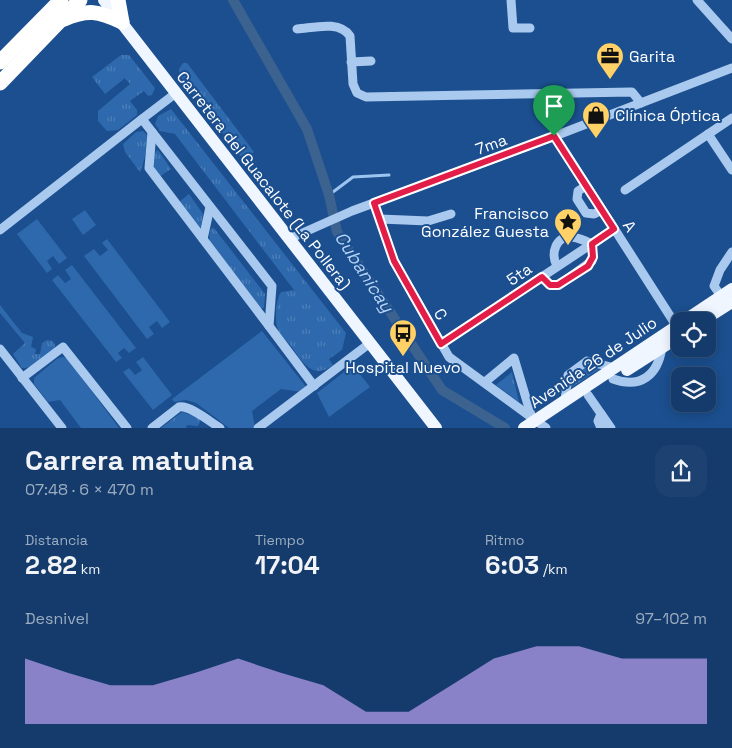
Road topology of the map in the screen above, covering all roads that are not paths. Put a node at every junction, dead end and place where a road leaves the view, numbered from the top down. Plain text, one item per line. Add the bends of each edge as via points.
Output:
1 (60, 0) edge
2 (80, 0) edge
3 (104, 0) edge
4 (118, 0) edge
5 (511, 0) edge
6 (697, 0) edge
7 (61, 20) junction
8 (122, 22) junction
9 (530, 28) dead end
10 (297, 29) dead end
11 (732, 39) edge
12 (371, 61) dead end
13 (0, 62) edge
14 (352, 62) junction
15 (732, 68) edge
16 (0, 82) edge
17 (176, 93) junction
18 (641, 103) junction
19 (732, 118) edge
20 (142, 119) junction
21 (152, 132) junction
22 (708, 134) junction
23 (554, 136) junction
24 (732, 170) edge
25 (586, 186) junction
26 (626, 190) dead end
27 (374, 203) junction
28 (210, 207) junction
29 (602, 210) junction
30 (451, 214) dead end
31 (380, 219) junction
32 (614, 229) junction
33 (0, 230) edge
34 (289, 239) junction
35 (203, 240) junction
36 (592, 244) junction
37 (732, 252) edge
38 (557, 266) junction
39 (542, 277) junction
40 (725, 293) edge
41 (701, 312) edge
42 (709, 312) edge
43 (671, 314) edge
44 (269, 326) junction
45 (671, 334) edge
46 (671, 338) edge
47 (370, 343) junction
48 (441, 344) junction
49 (0, 349) edge
50 (614, 373) junction
51 (22, 378) junction
52 (485, 382) junction
53 (314, 386) junction
54 (588, 395) junction
55 (565, 400) junction
56 (601, 414) junction
57 (535, 424) edge
58 (62, 428) edge
59 (127, 428) edge
60 (152, 428) edge
61 (220, 428) edge
62 (258, 428) edge
63 (436, 428) edge
64 (601, 428) edge
65 (612, 428) edge

1 - 13 highway
2 - 7 highway
3 - 8 main road, Carretera del Guacalote (La Pollera)
4 - 8 highway
5 - 9 street via 513,28
6 - 11 street
7 - 8 highway via 90,12
7 - 16 highway
8 - 17 main road, Carretera del Guacalote (La Pollera)
10 - 14 street via 338,26 346,30 350,36
12 - 14 street
14 - 18 street via 353,84 357,92 366,97 632,92
15 - 18 street, 7ma
17 - 20 street
17 - 34 main road, Carretera del Guacalote (La Pollera)
18 - 23 street, 7ma
19 - 22 street
20 - 21 street
20 - 33 street
21 - 28 street
21 - 35 street via 149,168
22 - 24 street
22 - 26 street
23 - 25 street, A
23 - 27 street, 7ma
25 - 29 street, A
25 - 29 street via 578,191 577,199 586,213
27 - 31 street, C
27 - 34 street, 7ma
28 - 35 street
28 - 44 street via 272,286
29 - 32 street, A
30 - 31 street via 428,220
31 - 48 street, C via 394,261
32 - 36 street, 5ta
32 - 43 street, A
34 - 47 main road, Carretera del Guacalote (La Pollera)
35 - 44 street
36 - 38 street, 5ta
36 - 38 street via 573,237 561,240 554,250
36 - 39 street via 592,261 558,285 550,285
37 - 40 street via 720,270
38 - 39 street, 5ta
39 - 48 street, 5ta
40 - 41 main road, Avenida 26 de Julio
40 - 42 main road
44 - 53 street
45 - 50 main road, Avenida 26 de Julio
46 - 50 main road, Avenida 26 de Julio via 662,347
47 - 53 street
47 - 63 main road, Carretera del Guacalote (La Pollera)
48 - 52 street, C via 450,357
49 - 51 street
50 - 54 main road, Avenida 26 de Julio
50 - 55 main road, Avenida 26 de Julio
50 - 55 street via 587,361 568,375
51 - 58 street
51 - 59 street via 63,348
52 - 57 street, C
52 - 57 street via 514,358
53 - 62 street
54 - 56 street
54 - 57 main road, Avenida 26 de Julio
55 - 57 main road, Avenida 26 de Julio
56 - 64 street via 598,421
56 - 65 street
60 - 61 street via 183,406

